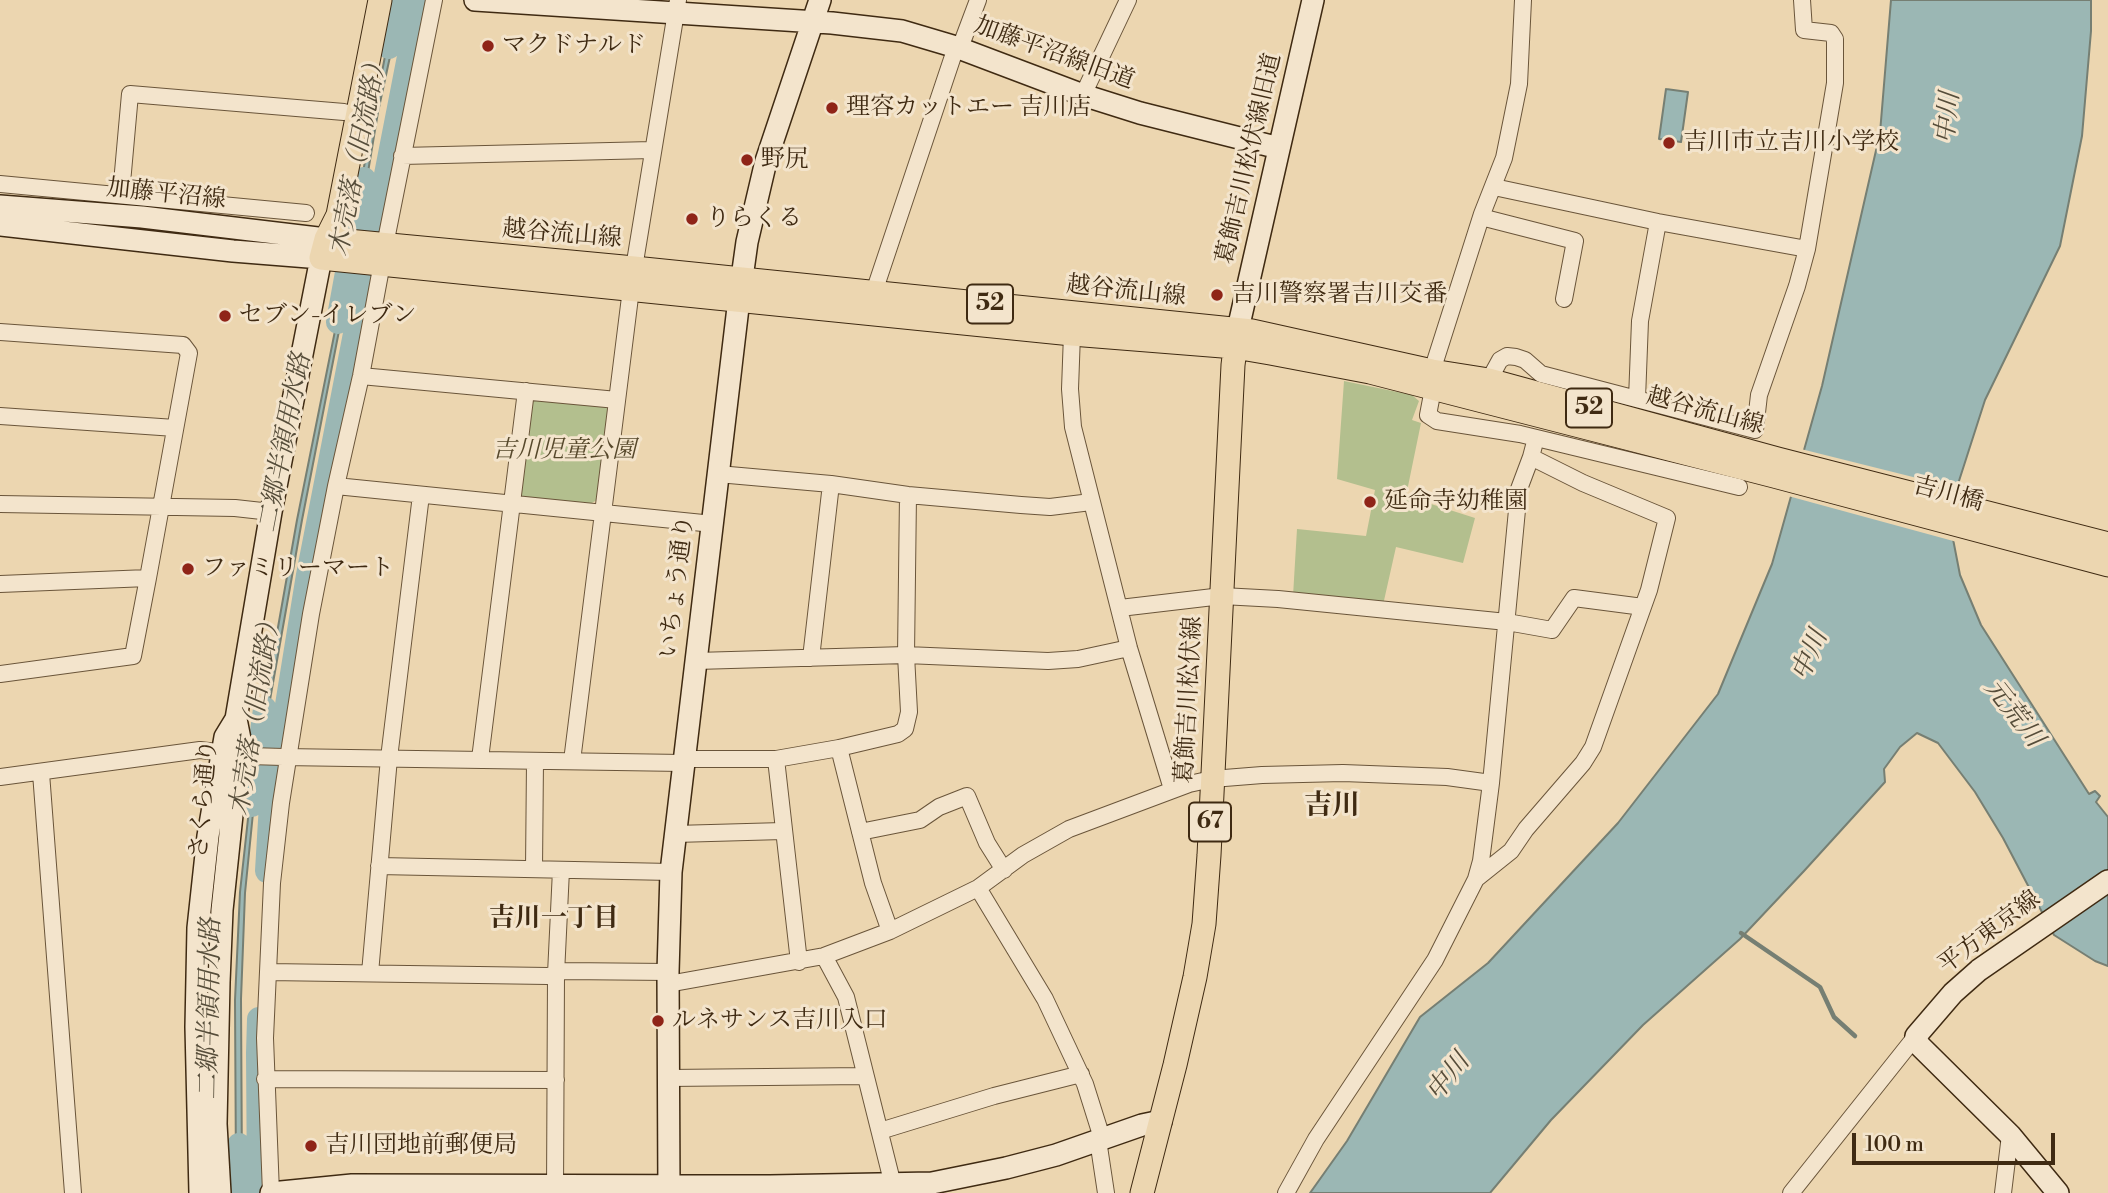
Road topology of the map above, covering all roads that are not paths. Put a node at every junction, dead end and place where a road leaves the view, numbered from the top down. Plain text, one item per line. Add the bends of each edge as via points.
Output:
1 (367, 0) edge
2 (380, 0) edge
3 (434, 0) edge
4 (475, 0) edge
5 (820, 0) edge
6 (978, 0) edge
7 (1128, 0) edge
8 (1312, 0) edge
9 (1523, 0) edge
10 (1802, 0) edge
11 (677, 6) edge
12 (812, 21) junction
13 (958, 47) junction
14 (1083, 95) junction
15 (344, 112) junction
16 (1279, 148) junction
17 (652, 150) junction
18 (402, 156) junction
19 (0, 184) edge
20 (1494, 187) junction
21 (54, 188) junction
22 (121, 194) junction
23 (0, 206) edge
24 (52, 210) junction
25 (306, 213) dead end
26 (1481, 217) junction
27 (1658, 222) junction
28 (0, 225) edge
29 (331, 246) junction
30 (1807, 249) junction
31 (382, 251) junction
32 (632, 278) junction
33 (740, 289) junction
34 (874, 292) junction
35 (1564, 299) dead end
36 (0, 332) edge
37 (1072, 334) junction
38 (1236, 338) junction
39 (361, 376) junction
40 (1433, 380) junction
41 (1489, 380) junction
42 (526, 391) junction
43 (1637, 399) junction
44 (617, 400) junction
45 (0, 416) edge
46 (175, 428) junction
47 (1536, 438) junction
48 (1531, 457) junction
49 (1776, 467) junction
50 (718, 474) junction
51 (831, 484) junction
52 (336, 486) junction
53 (1739, 487) dead end
54 (422, 495) junction
55 (908, 495) junction
56 (1091, 502) junction
57 (0, 504) edge
58 (512, 504) junction
59 (162, 508) junction
60 (271, 512) junction
61 (603, 513) junction
62 (713, 524) junction
63 (2108, 544) edge
64 (2108, 565) edge
65 (148, 579) junction
66 (0, 584) edge
67 (1222, 596) junction
68 (1643, 607) junction
69 (1120, 608) junction
70 (1507, 622) junction
71 (1129, 648) junction
72 (906, 654) junction
73 (811, 658) junction
74 (696, 661) junction
75 (0, 674) edge
76 (839, 748) junction
77 (237, 754) junction
78 (285, 757) junction
79 (389, 758) junction
80 (480, 759) junction
81 (776, 759) junction
82 (535, 761) junction
83 (572, 761) junction
84 (683, 761) junction
85 (41, 773) junction
86 (0, 777) edge
87 (1212, 779) junction
88 (1491, 783) junction
89 (1172, 789) junction
90 (783, 831) junction
91 (860, 832) junction
92 (675, 834) junction
93 (379, 866) junction
94 (534, 869) junction
95 (561, 870) junction
96 (1003, 870) junction
97 (671, 872) junction
98 (1476, 879) junction
99 (2108, 881) edge
100 (978, 888) junction
101 (890, 931) junction
102 (824, 956) junction
103 (799, 962) junction
104 (268, 972) junction
105 (370, 973) junction
106 (556, 974) junction
107 (668, 978) junction
108 (1916, 1036) junction
109 (1081, 1074) junction
110 (865, 1076) junction
111 (668, 1078) junction
112 (265, 1079) junction
113 (556, 1080) junction
114 (1161, 1121) junction
115 (880, 1131) junction
116 (2010, 1135) junction
117 (1100, 1139) junction
118 (555, 1189) edge
119 (669, 1189) edge
120 (894, 1189) edge
121 (769, 1190) edge
122 (73, 1193) edge
123 (200, 1193) edge
124 (220, 1193) edge
125 (271, 1193) edge
126 (1106, 1193) edge
127 (1142, 1193) edge
128 (1286, 1193) edge
129 (1791, 1193) edge
130 (2003, 1193) edge
131 (2059, 1193) edge

1 - 15 main road
2 - 29 main road
3 - 18 street
4 - 11 street, 加藤平沼線旧道
5 - 12 street, いちょう通り
6 - 13 street
7 - 14 street
8 - 16 street, 葛飾吉川松伏線旧道
9 - 20 street via 1519,84
10 - 30 street via 1804,30 1831,33 1835,39 1835,83
11 - 12 street, 加藤平沼線旧道
11 - 17 street
12 - 13 street, 加藤平沼線旧道 via 902,30
12 - 33 street, いちょう通り via 766,161
13 - 14 street, 加藤平沼線旧道
13 - 34 street
14 - 16 street, 加藤平沼線旧道
15 - 22 street via 130,94
15 - 29 main road via 324,213
16 - 38 street, 葛飾吉川松伏線旧道
17 - 18 street
17 - 32 street
18 - 31 street
19 - 21 street
20 - 26 street
20 - 27 street
21 - 22 street
21 - 24 street
22 - 25 street
23 - 24 street, 加藤平沼線
24 - 29 street, 加藤平沼線 via 142,217
26 - 35 street via 1575,241
26 - 40 street
27 - 30 street
27 - 43 street via 1640,321
28 - 29 street, 加藤平沼線 via 233,251
29 - 31 main road, 越谷流山線 / 52
29 - 60 street, さくら通り
30 - 43 street via 1759,395 1755,430
31 - 32 main road, 越谷流山線 / 52
31 - 39 street
32 - 33 main road, 越谷流山線 / 52
32 - 44 street
33 - 34 main road, 越谷流山線 / 52
33 - 37 main road, 越谷流山線 / 52
33 - 50 street, いちょう通り
34 - 38 main road, 越谷流山線 / 52
36 - 46 street via 183,345 189,353
37 - 38 main road, 越谷流山線 / 52
37 - 56 street via 1073,427
38 - 40 main road, 越谷流山線 / 52 via 1370,372
38 - 67 main road, 葛飾吉川松伏線 / 67
39 - 42 street
39 - 52 street
40 - 41 main road, 越谷流山線 / 52
40 - 47 street via 1427,410 1432,419
40 - 49 main road, 越谷流山線 / 52
41 - 43 street via 1500,360 1516,356 1541,374
41 - 49 main road, 越谷流山線 / 52
42 - 44 street
42 - 58 street
44 - 61 street
45 - 46 street
46 - 59 street
47 - 48 street
47 - 53 street
48 - 68 street via 1667,518
48 - 70 street via 1519,489
49 - 63 main road, 越谷流山線 / 52
49 - 64 main road, 吉川橋 / 52
50 - 51 street
50 - 62 street, いちょう通り
51 - 55 street
51 - 73 street
52 - 54 street
52 - 78 street
54 - 58 street
54 - 79 street
55 - 56 street via 1050,507
55 - 72 street
56 - 69 street
57 - 59 street
58 - 61 street
58 - 80 street
59 - 60 street
59 - 65 street
60 - 77 street, さくら通り via 236,719 225,737
61 - 62 street
61 - 83 street
62 - 74 street, いちょう通り
65 - 66 street
65 - 75 street via 133,656
67 - 69 street
67 - 70 street
67 - 87 main road, 葛飾吉川松伏線 / 67
68 - 70 street via 1580,597 1574,598 1552,630
68 - 98 street via 1588,755 1511,851
69 - 71 street
70 - 88 street
71 - 72 street via 1048,661
71 - 89 street
72 - 73 street
72 - 76 street via 909,712 905,729
73 - 74 street
74 - 84 street, いちょう通り
76 - 81 street
76 - 91 street
77 - 78 street
77 - 85 street via 194,750
77 - 123 street, さくら通り via 208,836 198,928
77 - 124 street, さくら通り via 221,934 216,1124
78 - 79 street
78 - 104 street
79 - 80 street
79 - 93 street
80 - 82 street
81 - 84 street
81 - 90 street
82 - 83 street
82 - 94 street
83 - 84 street
84 - 92 street, いちょう通り
85 - 86 street
85 - 122 street
87 - 88 street via 1343,773
87 - 89 street
87 - 114 main road, 葛飾吉川松伏線 / 67 via 1204,924
88 - 98 street
89 - 96 street via 1069,829
90 - 92 street
90 - 103 street
91 - 96 street via 920,820 967,796
91 - 101 street
92 - 97 street, いちょう通り
93 - 94 street
93 - 105 street
94 - 95 street
95 - 97 street
95 - 106 street
96 - 100 street
97 - 107 street, いちょう通り
98 - 128 street via 1435,960 1316,1139
99 - 108 street, 平方東京線 via 1965,982
100 - 101 street
100 - 109 street via 1045,999
101 - 102 street
102 - 103 street
102 - 110 street via 846,997
103 - 107 street
104 - 105 street
104 - 112 street
105 - 106 street
106 - 107 street
106 - 113 street
107 - 111 street, いちょう通り
108 - 116 street via 1919,1045
108 - 129 street
109 - 115 street
109 - 117 street
110 - 111 street
110 - 115 street
111 - 119 street, いちょう通り
112 - 113 street
112 - 125 street
113 - 118 street
114 - 117 street
114 - 127 main road, 葛飾吉川松伏線 / 67
115 - 120 street
116 - 130 street
116 - 131 street
117 - 120 street via 973,1175
117 - 126 street
118 - 119 street
118 - 125 street via 352,1185
119 - 121 street
120 - 121 street

